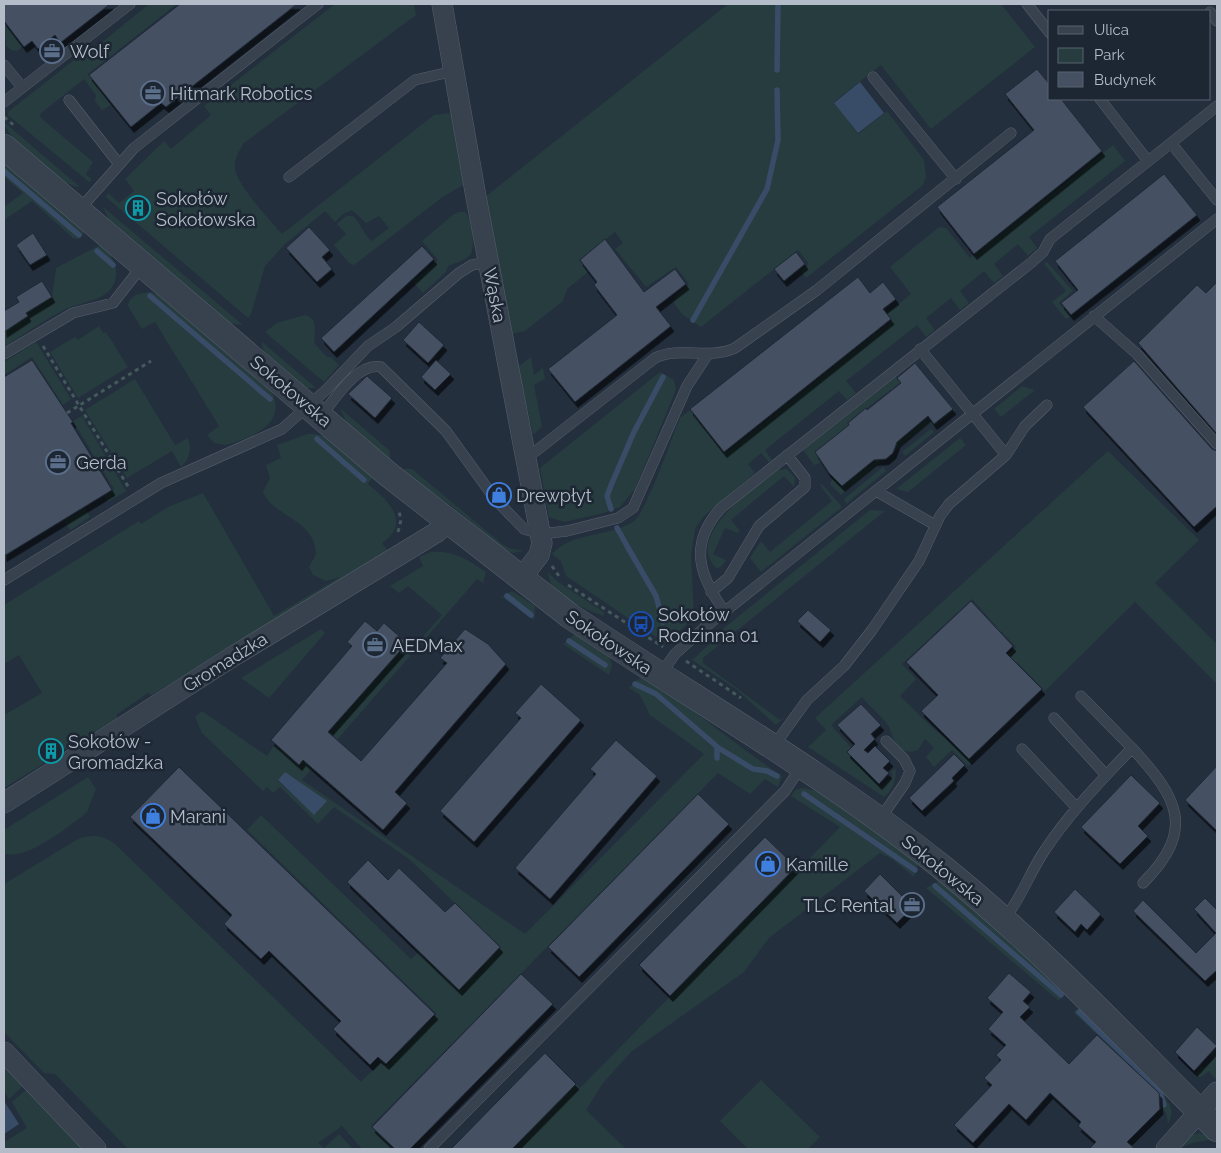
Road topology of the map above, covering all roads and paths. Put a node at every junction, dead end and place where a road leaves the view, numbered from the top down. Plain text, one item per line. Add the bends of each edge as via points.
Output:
1 (130, 4) edge
2 (318, 4) edge
3 (442, 4) edge
4 (1027, 4) edge
5 (1048, 30) edge
6 (4, 65) edge
7 (454, 71) junction
8 (873, 77) dead end
9 (22, 87) junction
10 (69, 100) dead end
11 (1101, 100) edge
12 (4, 102) edge
13 (1217, 106) edge
14 (1011, 133) dead end
15 (1171, 143) junction
16 (4, 146) edge
17 (1148, 161) junction
18 (119, 164) junction
19 (289, 177) dead end
20 (956, 179) junction
21 (1217, 200) edge
22 (79, 211) junction
23 (1217, 219) edge
24 (489, 262) junction
25 (143, 265) junction
26 (1094, 316) junction
27 (36, 335) junction
28 (920, 349) junction
29 (4, 354) edge
30 (708, 354) junction
31 (152, 361) dead end
32 (79, 405) junction
33 (1047, 405) dead end
34 (315, 411) junction
35 (67, 413) dead end
36 (972, 414) junction
37 (1217, 444) edge
38 (526, 454) junction
39 (1006, 454) junction
40 (787, 455) junction
41 (876, 492) junction
42 (135, 498) junction
43 (396, 504) dead end
44 (448, 522) junction
45 (936, 525) junction
46 (541, 534) junction
47 (397, 536) dead end
48 (4, 580) edge
49 (520, 580) junction
50 (711, 592) junction
51 (726, 612) junction
52 (660, 675) junction
53 (1081, 696) dead end
54 (1054, 718) dead end
55 (886, 741) dead end
56 (772, 748) junction
57 (1132, 748) junction
58 (1022, 749) dead end
59 (801, 767) junction
60 (1106, 775) junction
61 (4, 803) edge
62 (1076, 807) junction
63 (880, 820) junction
64 (1143, 883) dead end
65 (1004, 919) junction
66 (4, 1052) edge
67 (1217, 1092) edge
68 (1200, 1111) junction
69 (1217, 1129) edge
70 (96, 1149) edge
71 (429, 1149) edge
72 (1166, 1149) edge

1 - 9 lane
2 - 18 lane via 144,140
3 - 7 street, Wąska
4 - 5 lane
6 - 9 lane
7 - 19 lane via 415,80
7 - 24 street, Wąska
8 - 20 lane
9 - 12 lane
10 - 18 lane
11 - 17 lane
13 - 15 lane
14 - 20 lane
15 - 17 lane
15 - 21 lane
16 - 22 street, Sokołowska
17 - 28 lane via 1051,238 1032,262
18 - 22 lane
20 - 30 lane via 817,290 735,348
22 - 25 street, Sokołowska
23 - 26 lane
24 - 34 lane via 459,273 362,352
24 - 38 street, Wąska
25 - 27 lane via 113,303 73,313
25 - 34 street, Sokołowska
26 - 36 lane
26 - 37 lane via 1137,354
27 - 29 lane
27 - 32 path
28 - 36 lane
28 - 40 lane
30 - 38 lane via 672,353 655,358 536,452
30 - 46 lane via 687,386 633,508 618,518 568,531
31 - 32 path
32 - 35 path
32 - 42 path
33 - 39 lane via 1025,426
34 - 42 lane via 270,437 184,472
34 - 44 street, Sokołowska
34 - 46 lane via 362,368 381,367 446,431 495,499 524,529
36 - 39 lane
36 - 41 lane
38 - 46 street, Wąska
39 - 45 lane via 949,504
40 - 50 lane via 721,508 707,524 700,546 701,565
40 - 50 lane via 805,478 805,486 759,526 728,578
41 - 45 lane
41 - 51 lane
42 - 48 lane
43 - 47 path via 401,520
44 - 49 street, Sokołowska
44 - 61 street, Gromadzka via 437,532 232,657
45 - 56 lane via 919,561 872,630 844,666 807,700
46 - 49 street, Wąska via 541,552
49 - 52 street, Sokołowska
50 - 51 lane
51 - 52 lane via 687,642
52 - 56 street, Sokołowska
53 - 57 lane
54 - 60 lane
55 - 63 lane via 904,759 910,771
56 - 59 street, Sokołowska
57 - 60 lane
57 - 64 lane via 1169,792 1176,822 1165,858
58 - 62 lane
59 - 63 street, Sokołowska
59 - 71 lane via 784,791
60 - 62 lane
62 - 65 lane via 1043,853 1018,902
63 - 65 street, Sokołowska
65 - 68 street, Sokołowska
66 - 70 street
67 - 68 street
68 - 69 street, Sokołowska
68 - 72 street

